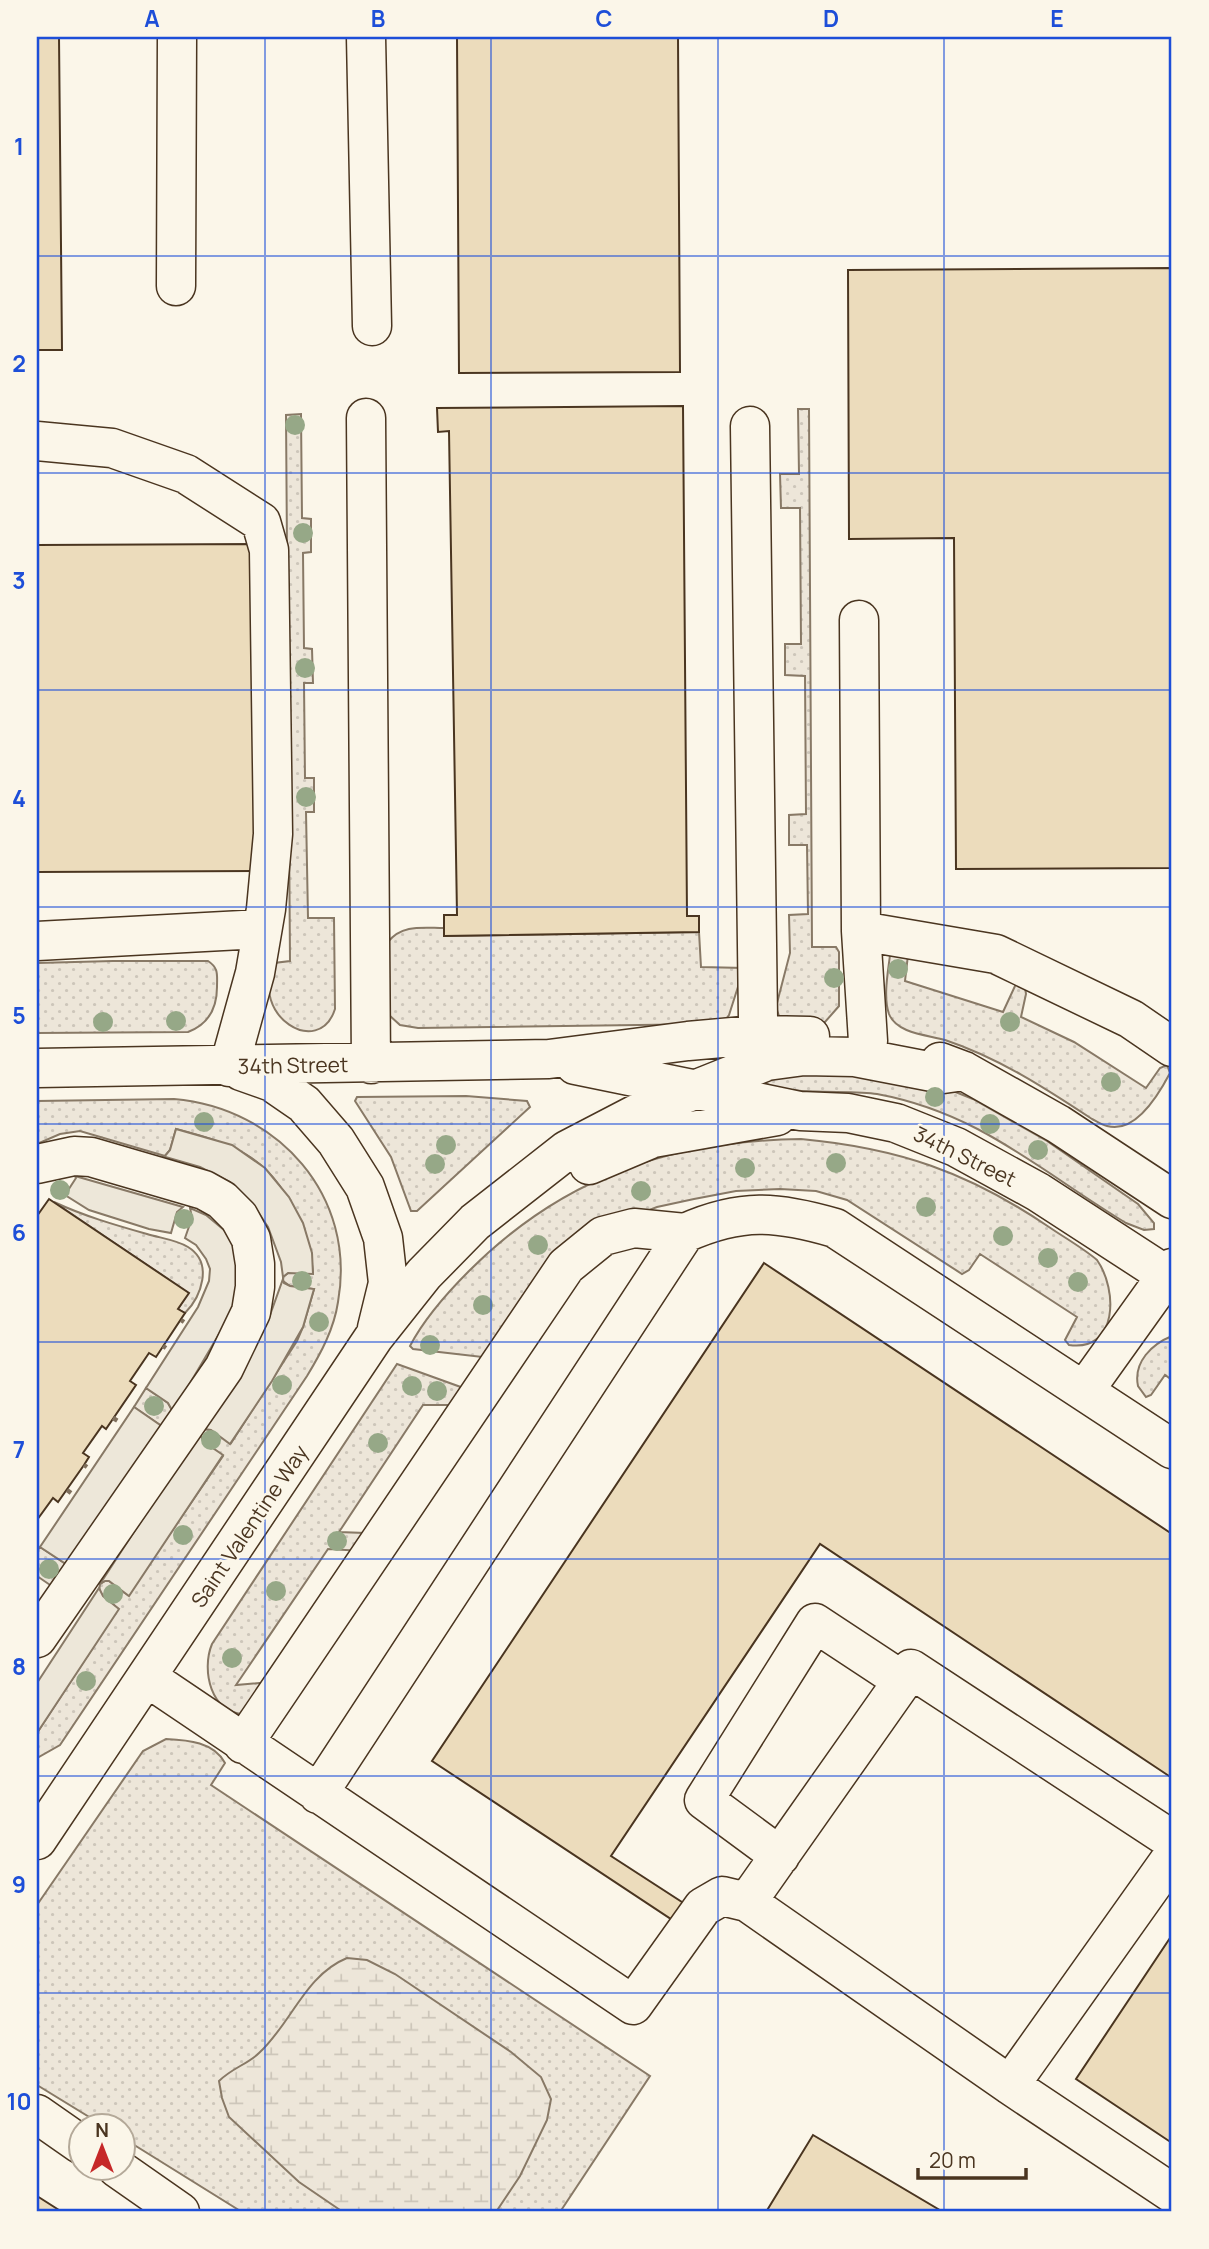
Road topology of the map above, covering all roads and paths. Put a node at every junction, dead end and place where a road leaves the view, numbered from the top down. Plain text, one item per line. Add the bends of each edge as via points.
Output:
1 (177, 37) edge
2 (366, 37) edge
3 (176, 286) dead end
4 (372, 326) dead end
5 (366, 418) dead end
6 (750, 426) dead end
7 (37, 441) edge
8 (859, 620) dead end
9 (262, 929) junction
10 (861, 931) junction
11 (37, 941) edge
12 (755, 1035) junction
13 (868, 1041) junction
14 (1172, 1047) edge
15 (549, 1059) junction
16 (371, 1064) junction
17 (229, 1067) junction
18 (37, 1069) edge
19 (964, 1071) junction
20 (692, 1091) junction
21 (800, 1111) junction
22 (37, 1164) edge
23 (1172, 1199) edge
24 (475, 1222) junction
25 (685, 1233) junction
26 (1170, 1274) edge
27 (374, 1337) junction
28 (1083, 1391) junction
29 (1172, 1449) edge
30 (37, 1639) edge
31 (148, 1678) junction
32 (903, 1681) junction
33 (243, 1744) junction
34 (318, 1794) junction
35 (43, 1816) edge
36 (1172, 1840) edge
37 (780, 1856) junction
38 (1172, 1857) edge
39 (747, 1902) junction
40 (1010, 2085) junction
41 (37, 2114) edge
42 (66, 2134) edge
43 (136, 2181) edge
44 (1172, 2193) edge
45 (180, 2212) edge

1 - 3 street
2 - 4 street
5 - 16 street
6 - 12 street
7 - 9 street via 112,448 186,474 261,522 269,550 273,834
8 - 10 street
9 - 11 street
9 - 17 street
10 - 13 street
10 - 14 street via 996,954 1130,1019
12 - 13 street, 34th Street
12 - 15 street, 34th Street
13 - 19 street, 34th Street
15 - 16 street, 34th Street
15 - 20 street, 34th Street
16 - 17 street, 34th Street
17 - 18 street, 34th Street
17 - 27 street via 272,1082 304,1104 336,1141 365,1187 383,1238 388,1283
19 - 20 street via 943,1074 855,1057 804,1056 767,1061
19 - 23 street, 34th Street via 1058,1124
20 - 21 street, 34th Street
20 - 24 street, Saint Valentine Way via 567,1150
21 - 24 street, Saint Valentine Way via 653,1138
21 - 26 street, 34th Street via 848,1113 896,1123 956,1147
22 - 30 street via 91,1157 204,1189 239,1217 251,1239 255,1287 251,1312 224,1368
24 - 27 street, Saint Valentine Way via 424,1274
25 - 28 street via 715,1220 758,1214 800,1217 835,1228
25 - 33 street via 634,1228 603,1236 566,1266
25 - 34 street
26 - 28 street
27 - 31 street, Saint Valentine Way
28 - 29 street
31 - 33 street
31 - 35 street, Saint Valentine Way
32 - 36 street via 911,1669
32 - 37 street
32 - 37 street via 815,1623 704,1800
33 - 34 street
34 - 39 street via 633,2005 703,1907 722,1896
37 - 39 street
38 - 40 street
39 - 40 street
40 - 44 street
41 - 42 street
43 - 45 street

